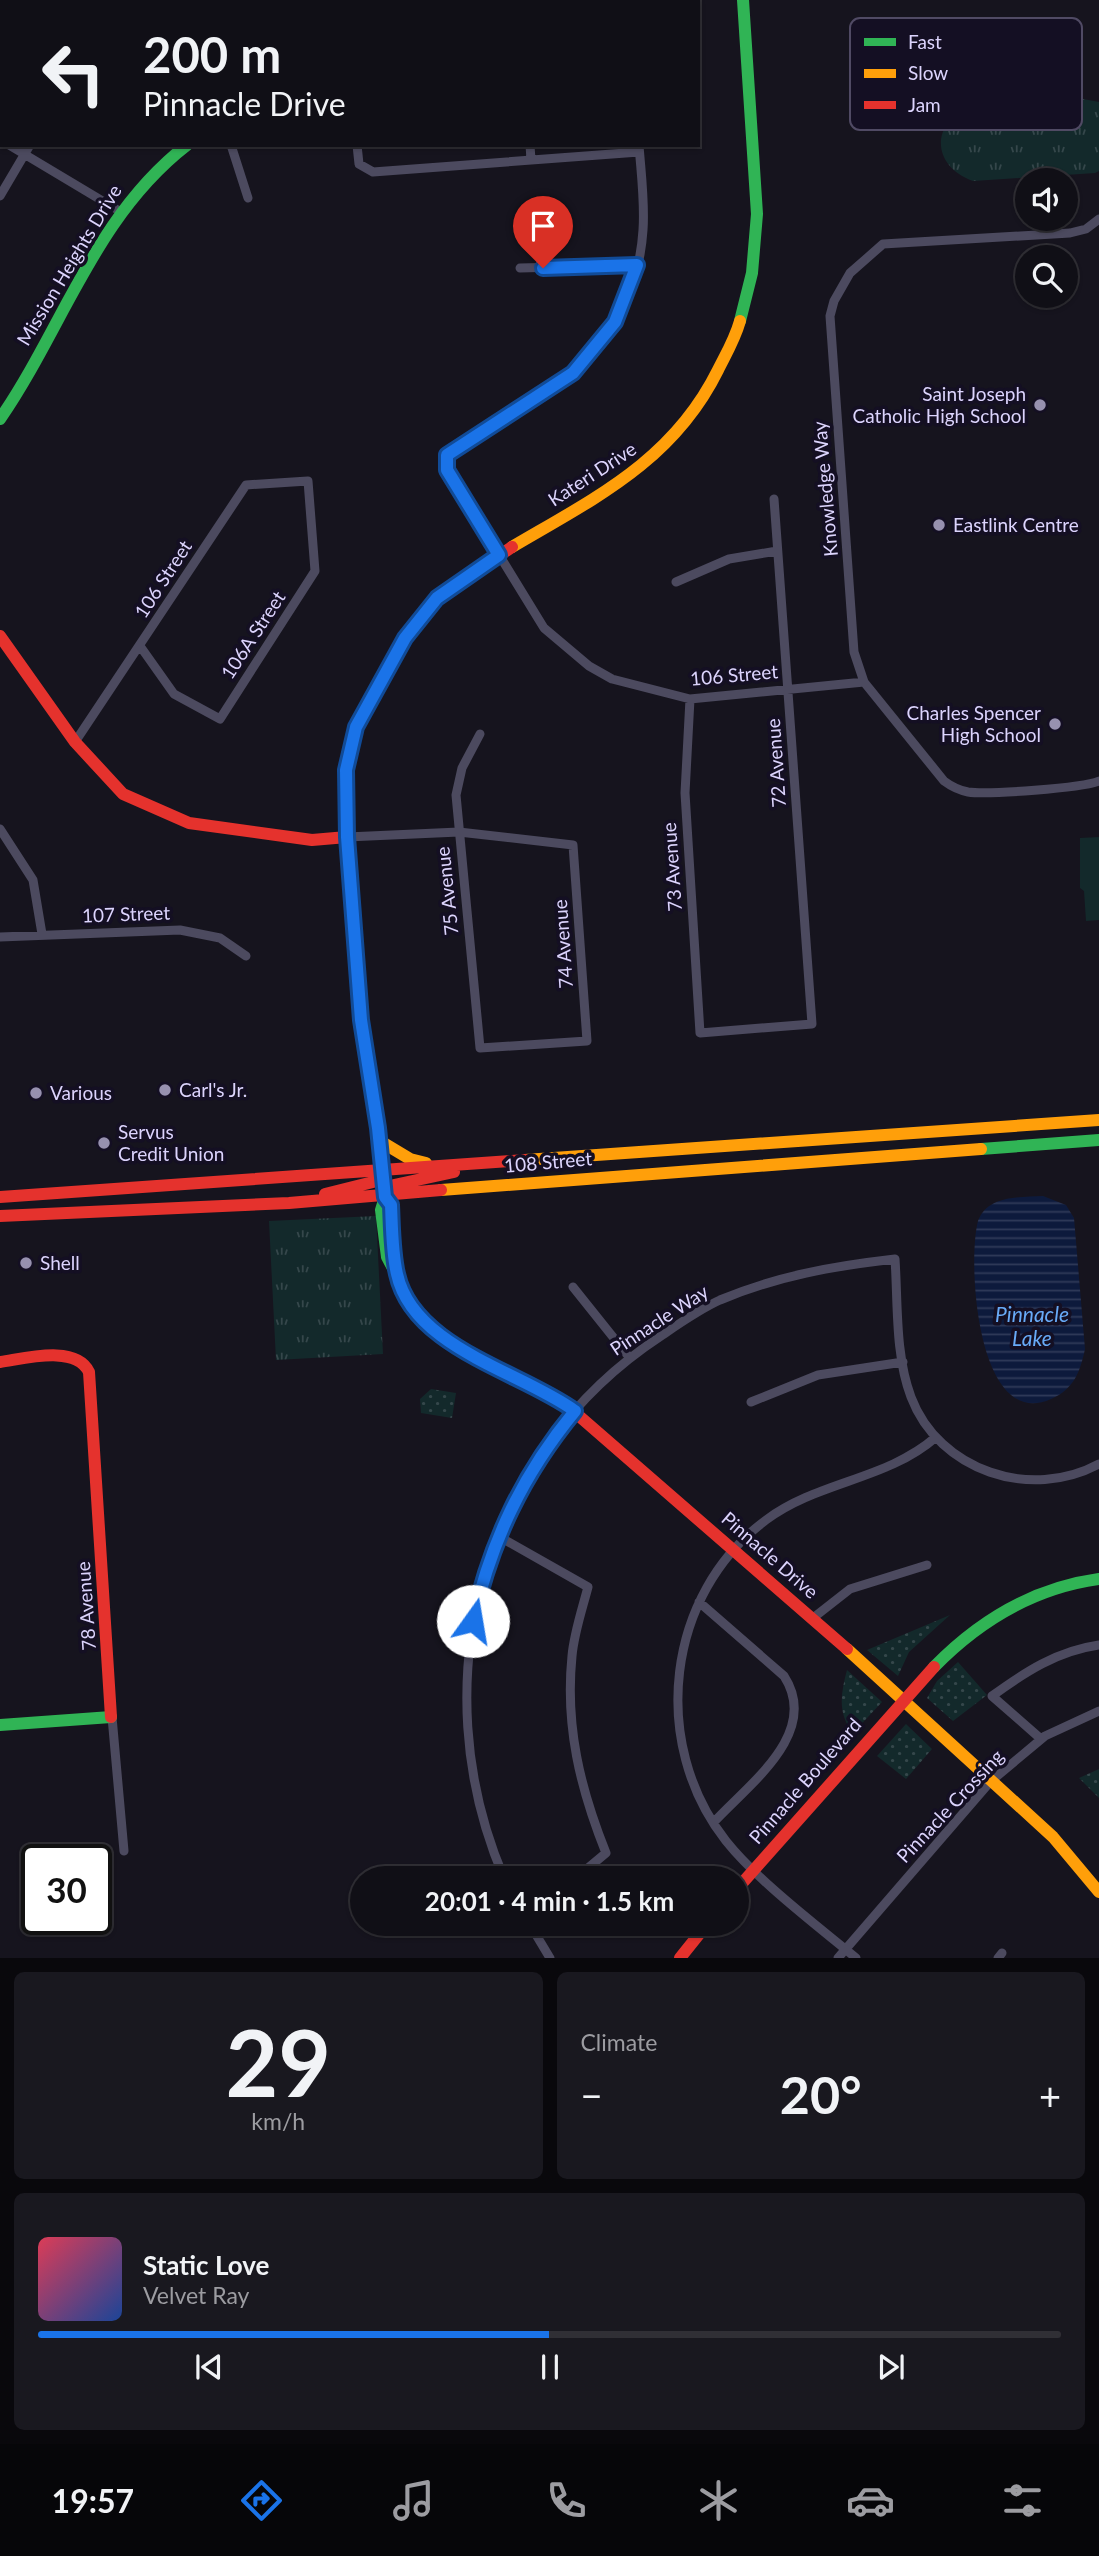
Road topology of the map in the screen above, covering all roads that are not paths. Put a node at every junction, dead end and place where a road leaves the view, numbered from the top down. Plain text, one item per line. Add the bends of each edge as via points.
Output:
1 (743, 0) edge
2 (12, 147) edge
3 (29, 147) edge
4 (184, 147) edge
5 (232, 147) edge
6 (357, 147) edge
7 (530, 147) edge
8 (639, 149) edge
9 (24, 154) junction
10 (531, 160) junction
11 (0, 196) edge
12 (248, 198) dead end
13 (121, 212) junction
14 (1099, 219) edge
15 (637, 265) junction
16 (520, 268) dead end
17 (1, 415) edge
18 (774, 499) dead end
19 (778, 551) junction
20 (499, 555) junction
21 (315, 571) joint
22 (676, 582) dead end
23 (0, 636) edge
24 (140, 646) junction
25 (863, 682) junction
26 (789, 688) junction
27 (690, 699) junction
28 (480, 734) dead end
29 (75, 743) junction
30 (1099, 781) edge
31 (0, 829) edge
32 (459, 832) junction
33 (347, 837) junction
34 (42, 934) junction
35 (0, 937) edge
36 (246, 957) dead end
37 (700, 1032) joint
38 (587, 1041) joint
39 (1099, 1120) edge
40 (380, 1140) junction
41 (1099, 1140) edge
42 (459, 1165) junction
43 (383, 1170) junction
44 (0, 1197) edge
45 (385, 1197) junction
46 (264, 1204) junction
47 (0, 1216) edge
48 (573, 1287) dead end
49 (629, 1357) junction
50 (0, 1362) edge
51 (903, 1363) junction
52 (751, 1402) dead end
53 (575, 1411) junction
54 (936, 1437) junction
55 (1099, 1464) edge
56 (498, 1536) junction
57 (733, 1549) junction
58 (927, 1565) dead end
59 (1099, 1579) edge
60 (699, 1602) junction
61 (813, 1618) junction
62 (1099, 1645) edge
63 (903, 1699) junction
64 (1099, 1711) edge
65 (112, 1717) junction
66 (0, 1725) edge
67 (1041, 1739) junction
68 (990, 1782) junction
69 (714, 1822) junction
70 (124, 1851) dead end
71 (499, 1866) edge
72 (590, 1866) edge
73 (753, 1869) junction
74 (749, 1874) edge
75 (1099, 1892) edge
76 (537, 1936) edge
77 (698, 1936) edge
78 (845, 1948) junction
79 (551, 1958) edge
80 (680, 1958) edge
81 (838, 1958) edge
82 (856, 1958) edge

1 - 20 street, Kateri Drive via 757,214 752,273 737,332 700,403 658,452 628,478
2 - 9 street
3 - 9 street
4 - 13 street, Mission Heights Drive via 136,189
5 - 12 street
6 - 10 street via 362,168 373,172
7 - 10 street
8 - 10 street
8 - 15 street via 643,218
9 - 11 street
9 - 13 street
13 - 17 street, Mission Heights Drive
14 - 25 street, Knowledge Way via 1070,233 883,244 850,274 834,301 830,316 854,652
15 - 16 street
15 - 20 street via 615,322 573,373 450,451 445,460
18 - 19 street, 72 Avenue
19 - 22 street via 729,559
19 - 26 street, 72 Avenue
20 - 27 street, 106 Street via 544,628 589,666 612,679
20 - 33 street, Kateri Drive via 437,598 405,638 376,688 356,727 346,770
21 - 24 street, 106A Street via 220,719 174,694
21 - 24 street, 106 Street via 307,481 246,485
23 - 29 street
24 - 29 street, 106 Street
25 - 26 street, 106 Street
25 - 30 street, Knowledge Way via 956,790 972,793
26 - 27 street, 106 Street
26 - 37 street, 72 Avenue via 812,1024
27 - 37 street, 73 Avenue via 685,793
28 - 32 street, 75 Avenue via 462,768 457,795
29 - 33 street via 123,794 189,824 312,839
31 - 34 street via 33,880
32 - 33 street
32 - 38 street, 74 Avenue via 573,845
32 - 38 street, 75 Avenue via 480,1048
33 - 40 street, Kateri Drive via 361,1020
34 - 35 street, 107 Street
34 - 36 street, 107 Street via 180,930 220,938
39 - 42 street, 108 Street
40 - 42 street via 423,1163
40 - 43 street, Pinnacle Drive
41 - 45 street, 108 Street via 563,1179
42 - 43 street, 108 Street
42 - 45 street via 453,1173 394,1185
43 - 44 street, 108 Street
43 - 45 street, Pinnacle Drive
43 - 46 street via 373,1182
45 - 46 street, 108 Street
45 - 53 street, Pinnacle Drive via 391,1205 397,1276 413,1306 447,1341
46 - 47 street, 108 Street
48 - 49 street
49 - 51 street, Pinnacle Way via 718,1301 766,1283 826,1267 895,1259
49 - 53 street, Pinnacle Way
50 - 65 street, 78 Avenue via 59,1356 86,1366 91,1382
51 - 52 street via 818,1375
51 - 54 street via 911,1397
53 - 56 street, Pinnacle Way via 524,1481
53 - 57 street, Pinnacle Drive
54 - 55 street via 975,1467 1022,1480 1056,1480
54 - 57 street via 891,1467 792,1503
56 - 71 street, Pinnacle Way via 473,1621 467,1714 475,1790
56 - 72 street via 588,1587 572,1655 571,1727 583,1789 606,1853
57 - 60 street
57 - 61 street, Pinnacle Drive
58 - 61 street via 850,1589
59 - 63 street, Pinnacle Boulevard via 1059,1587 1005,1608 957,1643
60 - 69 street via 679,1666 678,1718 685,1759
60 - 69 street via 784,1676 794,1700 793,1725 783,1747
61 - 63 street, Pinnacle Drive
62 - 67 street via 1035,1665 992,1696
63 - 68 street, Pinnacle Drive
63 - 73 street, Pinnacle Boulevard
64 - 67 street, Pinnacle Crossing
65 - 66 street
65 - 70 street, 78 Avenue
67 - 68 street, Pinnacle Crossing
68 - 75 street, Pinnacle Drive via 1054,1837
68 - 78 street, Pinnacle Crossing
69 - 73 street
73 - 74 street, Pinnacle Boulevard
73 - 78 street
76 - 79 street
77 - 80 street
78 - 81 street, Pinnacle Crossing
78 - 82 street

